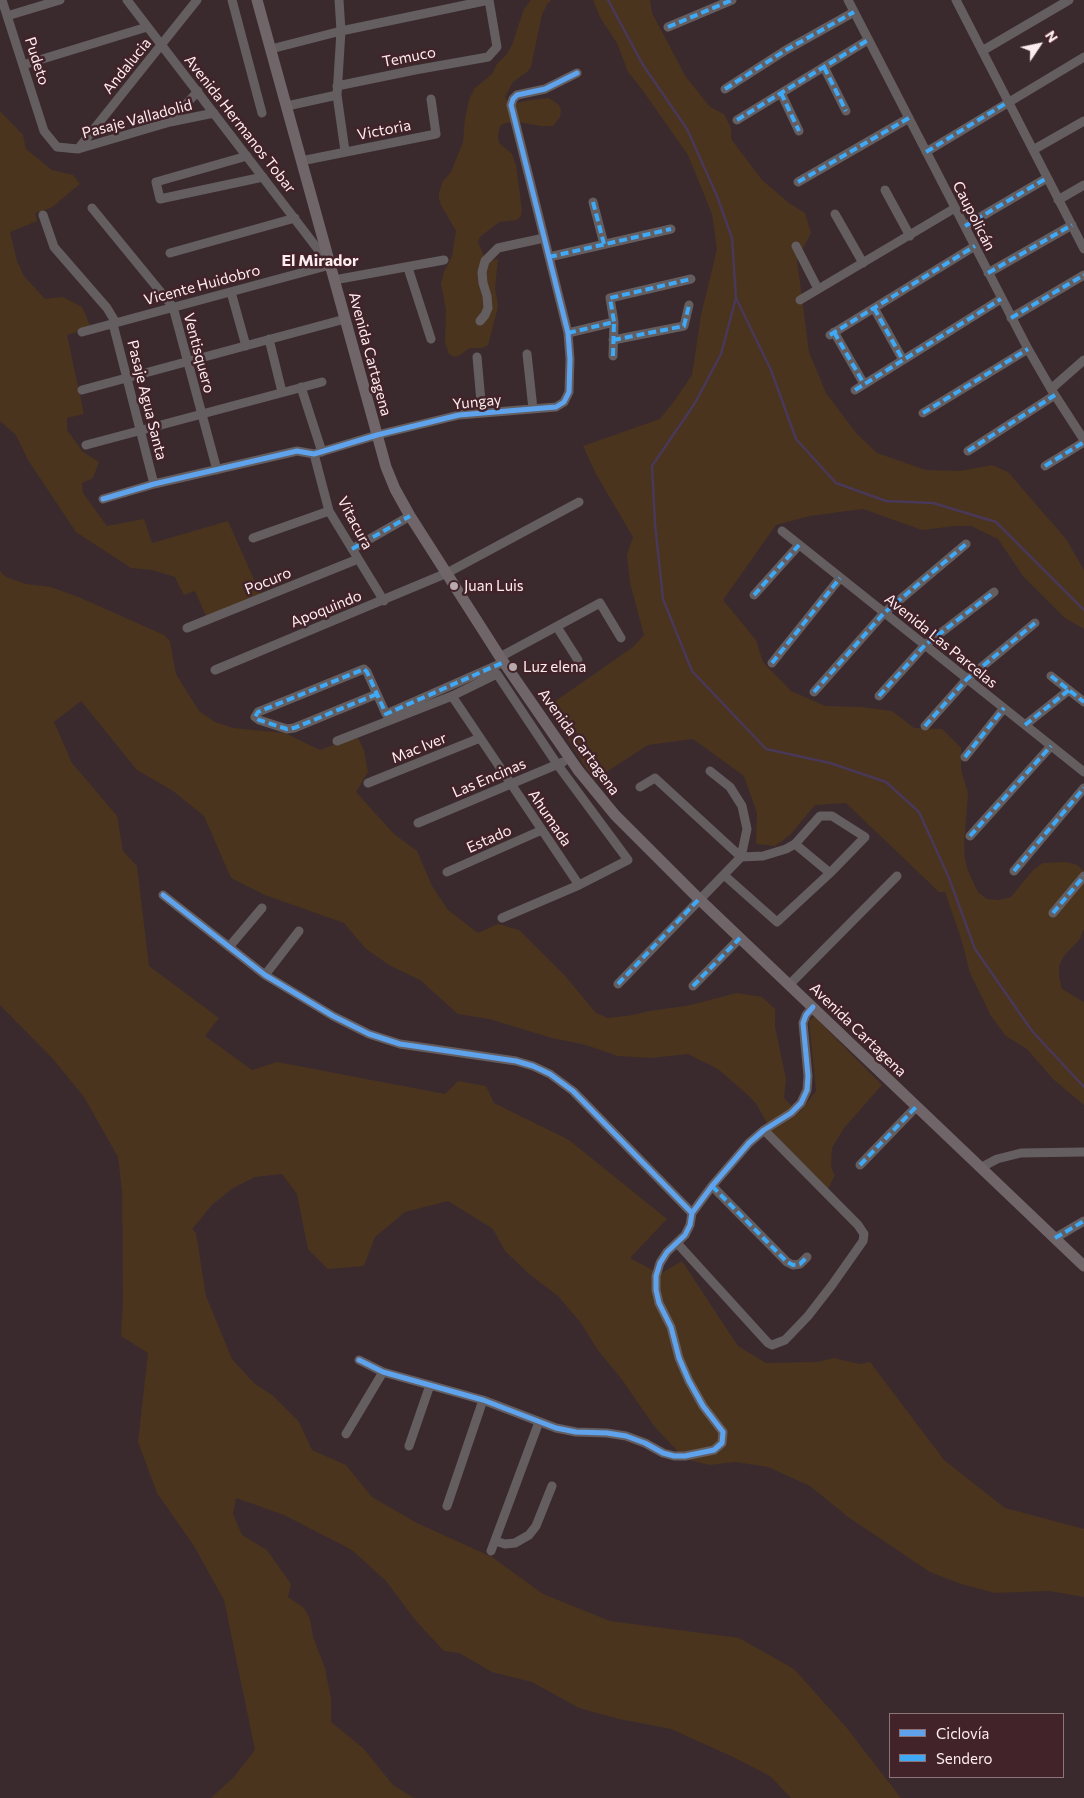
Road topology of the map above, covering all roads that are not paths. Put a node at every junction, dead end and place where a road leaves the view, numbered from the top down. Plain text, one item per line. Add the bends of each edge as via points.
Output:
1 (2, 0) edge
2 (60, 0) edge
3 (127, 0) edge
4 (197, 0) edge
5 (232, 0) edge
6 (257, 0) edge
7 (339, 0) edge
8 (489, 0) edge
9 (732, 0) edge
10 (848, 0) edge
11 (956, 0) edge
12 (1069, 0) edge
13 (854, 12) junction
14 (7, 16) junction
15 (147, 27) junction
16 (668, 27) dead end
17 (341, 31) junction
18 (868, 40) junction
19 (162, 45) junction
20 (271, 49) junction
21 (982, 51) junction
22 (1084, 57) edge
23 (24, 65) junction
24 (824, 67) junction
25 (577, 73) dead end
26 (725, 89) dead end
27 (337, 90) junction
28 (198, 91) junction
29 (781, 93) junction
30 (431, 99) dead end
31 (1008, 102) junction
32 (287, 106) junction
33 (846, 110) dead end
34 (214, 113) junction
35 (262, 113) dead end
36 (909, 118) junction
37 (737, 120) dead end
38 (1084, 121) edge
39 (170, 122) junction
40 (44, 131) joint
41 (799, 131) dead end
42 (78, 149) junction
43 (1033, 150) junction
44 (345, 151) junction
45 (926, 152) junction
46 (247, 156) junction
47 (302, 161) junction
48 (262, 176) junction
49 (1047, 178) junction
50 (798, 182) dead end
51 (1084, 185) edge
52 (885, 190) dead end
53 (1058, 200) junction
54 (593, 202) dead end
55 (92, 208) dead end
56 (955, 208) junction
57 (835, 214) dead end
58 (43, 215) dead end
59 (295, 218) junction
60 (1072, 225) junction
61 (965, 226) junction
62 (672, 228) dead end
63 (910, 236) junction
64 (544, 238) junction
65 (604, 244) junction
66 (796, 246) dead end
67 (975, 246) junction
68 (1084, 249) edge
69 (170, 253) dead end
70 (549, 257) junction
71 (444, 260) dead end
72 (863, 263) junction
73 (330, 265) junction
74 (408, 268) junction
75 (988, 273) junction
76 (1084, 275) edge
77 (691, 279) dead end
78 (334, 280) junction
79 (818, 290) junction
80 (231, 292) junction
81 (1002, 299) junction
82 (800, 300) dead end
83 (689, 305) dead end
84 (173, 308) junction
85 (874, 308) junction
86 (1011, 318) junction
87 (345, 319) junction
88 (480, 320) dead end
89 (614, 322) junction
90 (114, 323) junction
91 (82, 332) dead end
92 (568, 333) junction
93 (269, 339) junction
94 (431, 339) dead end
95 (613, 340) junction
96 (246, 346) junction
97 (1028, 350) junction
98 (527, 354) dead end
99 (613, 356) dead end
100 (478, 357) dead end
101 (903, 360) junction
102 (1084, 360) edge
103 (188, 362) junction
104 (126, 378) junction
105 (322, 382) dead end
106 (864, 384) junction
107 (301, 387) junction
108 (82, 390) dead end
109 (855, 390) dead end
110 (282, 392) junction
111 (1053, 392) junction
112 (533, 409) junction
113 (482, 413) junction
114 (923, 413) dead end
115 (202, 414) junction
116 (141, 430) junction
117 (377, 436) junction
118 (1084, 441) edge
119 (86, 446) dead end
120 (968, 452) dead end
121 (318, 453) junction
122 (1046, 466) dead end
123 (217, 470) junction
124 (154, 484) junction
125 (103, 498) dead end
126 (579, 502) dead end
127 (330, 511) junction
128 (410, 516) junction
129 (782, 531) dead end
130 (253, 538) dead end
131 (966, 544) dead end
132 (799, 545) junction
133 (352, 549) junction
134 (358, 559) junction
135 (447, 574) junction
136 (840, 578) junction
137 (994, 592) dead end
138 (754, 595) dead end
139 (384, 601) junction
140 (884, 613) junction
141 (1034, 623) dead end
142 (557, 627) junction
143 (188, 628) dead end
144 (621, 638) dead end
145 (925, 645) junction
146 (502, 660) junction
147 (578, 660) dead end
148 (772, 663) dead end
149 (215, 670) dead end
150 (1051, 676) dead end
151 (967, 679) junction
152 (1069, 690) junction
153 (814, 692) dead end
154 (377, 694) junction
155 (452, 696) junction
156 (878, 696) dead end
157 (1084, 702) edge
158 (1004, 708) junction
159 (1025, 725) junction
160 (926, 726) dead end
161 (480, 738) junction
162 (337, 741) dead end
163 (1051, 746) junction
164 (965, 758) dead end
165 (570, 759) junction
166 (557, 764) junction
167 (710, 771) dead end
168 (1084, 772) edge
169 (368, 783) dead end
170 (511, 784) junction
171 (640, 787) dead end
172 (1084, 788) edge
173 (418, 823) dead end
174 (542, 830) junction
175 (970, 836) dead end
176 (795, 844) junction
177 (741, 857) junction
178 (1014, 870) dead end
179 (447, 872) dead end
180 (830, 873) junction
181 (724, 875) junction
182 (897, 876) dead end
183 (1084, 876) edge
184 (579, 885) junction
185 (163, 895) dead end
186 (699, 899) junction
187 (262, 908) dead end
188 (1053, 913) dead end
189 (502, 918) dead end
190 (299, 932) dead end
191 (740, 938) junction
192 (229, 947) junction
193 (265, 975) junction
194 (618, 984) dead end
195 (789, 985) junction
196 (693, 986) dead end
197 (813, 1008) junction
198 (916, 1107) junction
199 (764, 1130) junction
200 (1084, 1152) edge
201 (860, 1165) dead end
202 (980, 1168) junction
203 (712, 1186) junction
204 (692, 1213) junction
205 (1084, 1221) edge
206 (1055, 1238) junction
207 (676, 1243) junction
208 (807, 1257) dead end
209 (1084, 1266) edge
210 (359, 1360) dead end
211 (383, 1372) junction
212 (430, 1385) junction
213 (483, 1400) junction
214 (538, 1422) junction
215 (346, 1434) dead end
216 (409, 1446) dead end
217 (552, 1486) dead end
218 (447, 1506) dead end
219 (495, 1541) junction
220 (491, 1551) dead end

1 - 14 street, Pudeto
2 - 14 street
3 - 15 street, Avenida Hermanos Tobar
4 - 19 street, Andalucia
5 - 35 street
6 - 20 main road, Avenida Cartagena
7 - 17 street
8 - 17 street
8 - 27 street, Temuco via 497,47 488,57
9 - 16 street
10 - 13 street, Caupolicán
11 - 21 street
12 - 21 street
13 - 18 street, Caupolicán
13 - 26 street
14 - 23 street, Pudeto
15 - 19 street, Avenida Hermanos Tobar
15 - 23 street
17 - 20 street
17 - 27 street
18 - 24 street
18 - 36 street, Caupolicán
19 - 28 street, Avenida Hermanos Tobar
19 - 42 street, Andalucia
20 - 32 main road, Avenida Cartagena
21 - 31 street
22 - 31 street
23 - 40 street, Pudeto
24 - 29 street
24 - 33 street
25 - 64 street, Yungay via 545,88 517,95 511,102
27 - 32 street, Temuco
27 - 44 street
28 - 34 street, Avenida Hermanos Tobar
28 - 39 street
29 - 37 street
29 - 41 street
30 - 44 street, Victoria via 436,134
31 - 43 street
31 - 45 street
32 - 47 main road, Avenida Cartagena
34 - 39 street, Pasaje Valladolid
34 - 46 street, Avenida Hermanos Tobar
36 - 45 street, Caupolicán
36 - 50 street
38 - 43 street
39 - 42 street, Pasaje Valladolid
40 - 42 street, Pasaje Valladolid via 57,147
43 - 49 street
44 - 47 street, Victoria
45 - 56 street, Caupolicán
46 - 48 street, Avenida Hermanos Tobar
46 - 48 street via 156,182 160,199
47 - 73 main road, Avenida Cartagena
48 - 59 street, Avenida Hermanos Tobar
49 - 53 street
49 - 61 street
51 - 53 street
52 - 63 street
53 - 60 street
54 - 65 street
55 - 84 street, Ventisquero
56 - 61 street, Caupolicán
56 - 63 street
57 - 72 street
58 - 90 street, Pasaje Agua Santa via 54,247 108,308
59 - 69 street
59 - 73 street, Avenida Hermanos Tobar
60 - 68 street
60 - 75 street
61 - 67 street, Caupolicán
62 - 65 street
63 - 72 street
64 - 70 street, Yungay
64 - 88 street via 498,248 485,261 482,278 488,308
65 - 70 street
66 - 79 street
67 - 75 street, Caupolicán
67 - 85 street
70 - 92 street, Yungay
71 - 74 street
72 - 79 street
73 - 78 main road, Avenida Cartagena
73 - 80 street, Vicente Huidobro
74 - 78 street
74 - 94 street
75 - 81 street, Caupolicán
76 - 86 street
77 - 89 street via 610,298
78 - 87 main road, Avenida Cartagena
79 - 82 street
80 - 84 street, Vicente Huidobro
80 - 96 street
81 - 86 street, Caupolicán
81 - 101 street
83 - 95 street via 684,326
84 - 90 street, Vicente Huidobro
84 - 103 street, Ventisquero
85 - 101 street
85 - 106 street via 832,333
86 - 97 street, Caupolicán
87 - 93 street
87 - 117 main road, Avenida Cartagena
89 - 92 street
89 - 95 street
90 - 91 street, Vicente Huidobro
90 - 104 street, Pasaje Agua Santa
92 - 112 street, Yungay via 568,396 556,407
93 - 96 street
93 - 110 street
95 - 99 street
96 - 103 street
97 - 111 street, Caupolicán
97 - 114 street
98 - 112 street
100 - 113 street
101 - 106 street
102 - 111 street
103 - 104 street
103 - 115 street, Ventisquero
104 - 108 street
104 - 116 street, Pasaje Agua Santa
105 - 107 street
106 - 109 street
107 - 110 street
107 - 121 street, Vitacura
110 - 115 street
111 - 118 street, Caupolicán
111 - 120 street
112 - 113 street, Yungay
113 - 117 street, Yungay via 459,415
115 - 116 street
115 - 123 street, Ventisquero
116 - 119 street
116 - 124 street, Pasaje Agua Santa
117 - 121 street, Yungay
117 - 128 main road, Avenida Cartagena via 391,478
118 - 122 street
121 - 123 street, Yungay via 297,451
121 - 127 street, Vitacura
123 - 124 street, Yungay
124 - 125 street, Yungay
126 - 135 street, Apoquindo
127 - 130 street
127 - 133 street, Vitacura
128 - 133 street
128 - 135 main road, Avenida Cartagena
129 - 132 street, Avenida Las Parcelas
131 - 140 street
132 - 136 street, Avenida Las Parcelas
132 - 138 street
133 - 134 street, Vitacura
134 - 139 street, Vitacura
134 - 143 street, Pocuro
135 - 139 street, Apoquindo
135 - 146 main road, Avenida Cartagena
136 - 140 street, Avenida Las Parcelas
136 - 148 street
137 - 145 street
139 - 149 street, Apoquindo
140 - 145 street, Avenida Las Parcelas
140 - 153 street
141 - 151 street
142 - 144 street via 600,603
142 - 146 street
142 - 147 street
145 - 151 street, Avenida Las Parcelas
145 - 156 street
146 - 154 street via 386,714
146 - 165 main road, Avenida Cartagena
150 - 152 street
151 - 158 street, Avenida Las Parcelas
151 - 160 street
152 - 157 street
152 - 159 street
154 - 154 street via 364,669 258,712 255,717 287,729 294,728
155 - 161 street, Ahumada
155 - 162 street
155 - 166 street via 497,674
158 - 159 street, Avenida Las Parcelas
158 - 164 street
159 - 163 street, Avenida Las Parcelas
161 - 169 street, Mac Iver
161 - 170 street, Ahumada
163 - 168 street, Avenida Las Parcelas
163 - 175 street
165 - 166 street, Las Encinas
165 - 186 main road, Avenida Cartagena via 616,816
166 - 170 street, Las Encinas
166 - 184 street via 628,860
167 - 177 street via 730,787 742,806 747,829
170 - 173 street, Las Encinas
170 - 174 street, Ahumada
171 - 177 street via 655,778
172 - 178 street
174 - 179 street, Estado
174 - 184 street, Ahumada
176 - 177 street via 771,855
176 - 180 street
176 - 180 street via 820,816 832,816 865,837
177 - 181 street
180 - 181 street via 777,922
181 - 186 street
182 - 195 street
183 - 188 street
184 - 189 street
185 - 192 street
186 - 191 main road, Avenida Cartagena
186 - 194 street
187 - 192 street
190 - 193 street
191 - 195 main road, Avenida Cartagena
191 - 196 street
192 - 193 street
193 - 204 street via 333,1016 384,1040 516,1061 550,1074 573,1091
195 - 197 main road, Avenida Cartagena
197 - 198 main road, Avenida Cartagena
197 - 199 street via 803,1023 808,1076 804,1096 791,1113
198 - 201 street
198 - 202 main road, Avenida Cartagena
199 - 203 street
199 - 207 street via 864,1234 808,1316 786,1340 772,1346
200 - 202 street via 1021,1153 997,1159
202 - 206 main road, Avenida Cartagena
203 - 204 street
203 - 208 street via 786,1262 800,1264
204 - 207 street via 688,1230
205 - 206 street
206 - 209 main road, Avenida Cartagena
207 - 214 street via 660,1263 656,1290 688,1381 723,1432 720,1446 711,1451 674,1456 626,1436 571,1431
210 - 211 street
211 - 212 street
211 - 215 street
212 - 213 street
212 - 216 street
213 - 214 street
213 - 218 street
214 - 219 street
217 - 219 street via 536,1526 529,1535 515,1543
219 - 220 street

